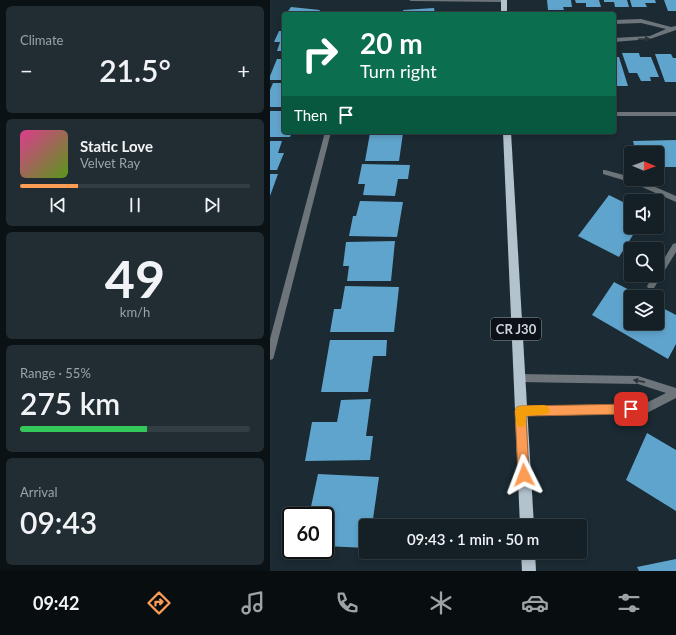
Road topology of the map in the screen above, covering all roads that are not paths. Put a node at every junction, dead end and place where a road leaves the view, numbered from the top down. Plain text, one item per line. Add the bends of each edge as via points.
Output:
1 (411, 0) edge
2 (504, 0) edge
3 (504, 12) edge
4 (616, 22) edge
5 (673, 29) edge
6 (616, 40) edge
7 (616, 114) edge
8 (676, 114) edge
9 (327, 134) edge
10 (507, 134) edge
11 (605, 172) dead end
12 (676, 199) edge
13 (676, 246) edge
14 (651, 286) dead end
15 (270, 356) edge
16 (519, 378) junction
17 (676, 393) edge
18 (520, 411) junction
19 (527, 519) edge
20 (528, 559) edge
21 (529, 571) edge

1 - 2 street
2 - 3 main road
4 - 5 street via 641,21
6 -> 5 street via 648,39
7 - 8 street
9 - 15 street
10 - 16 main road, CR J30
11 - 12 street via 635,181
13 - 14 street
17 -> 16 street via 638,380
16 - 18 main road, CR J30
17 - 18 street via 645,409
18 - 19 main road, CR J30
20 - 21 main road

